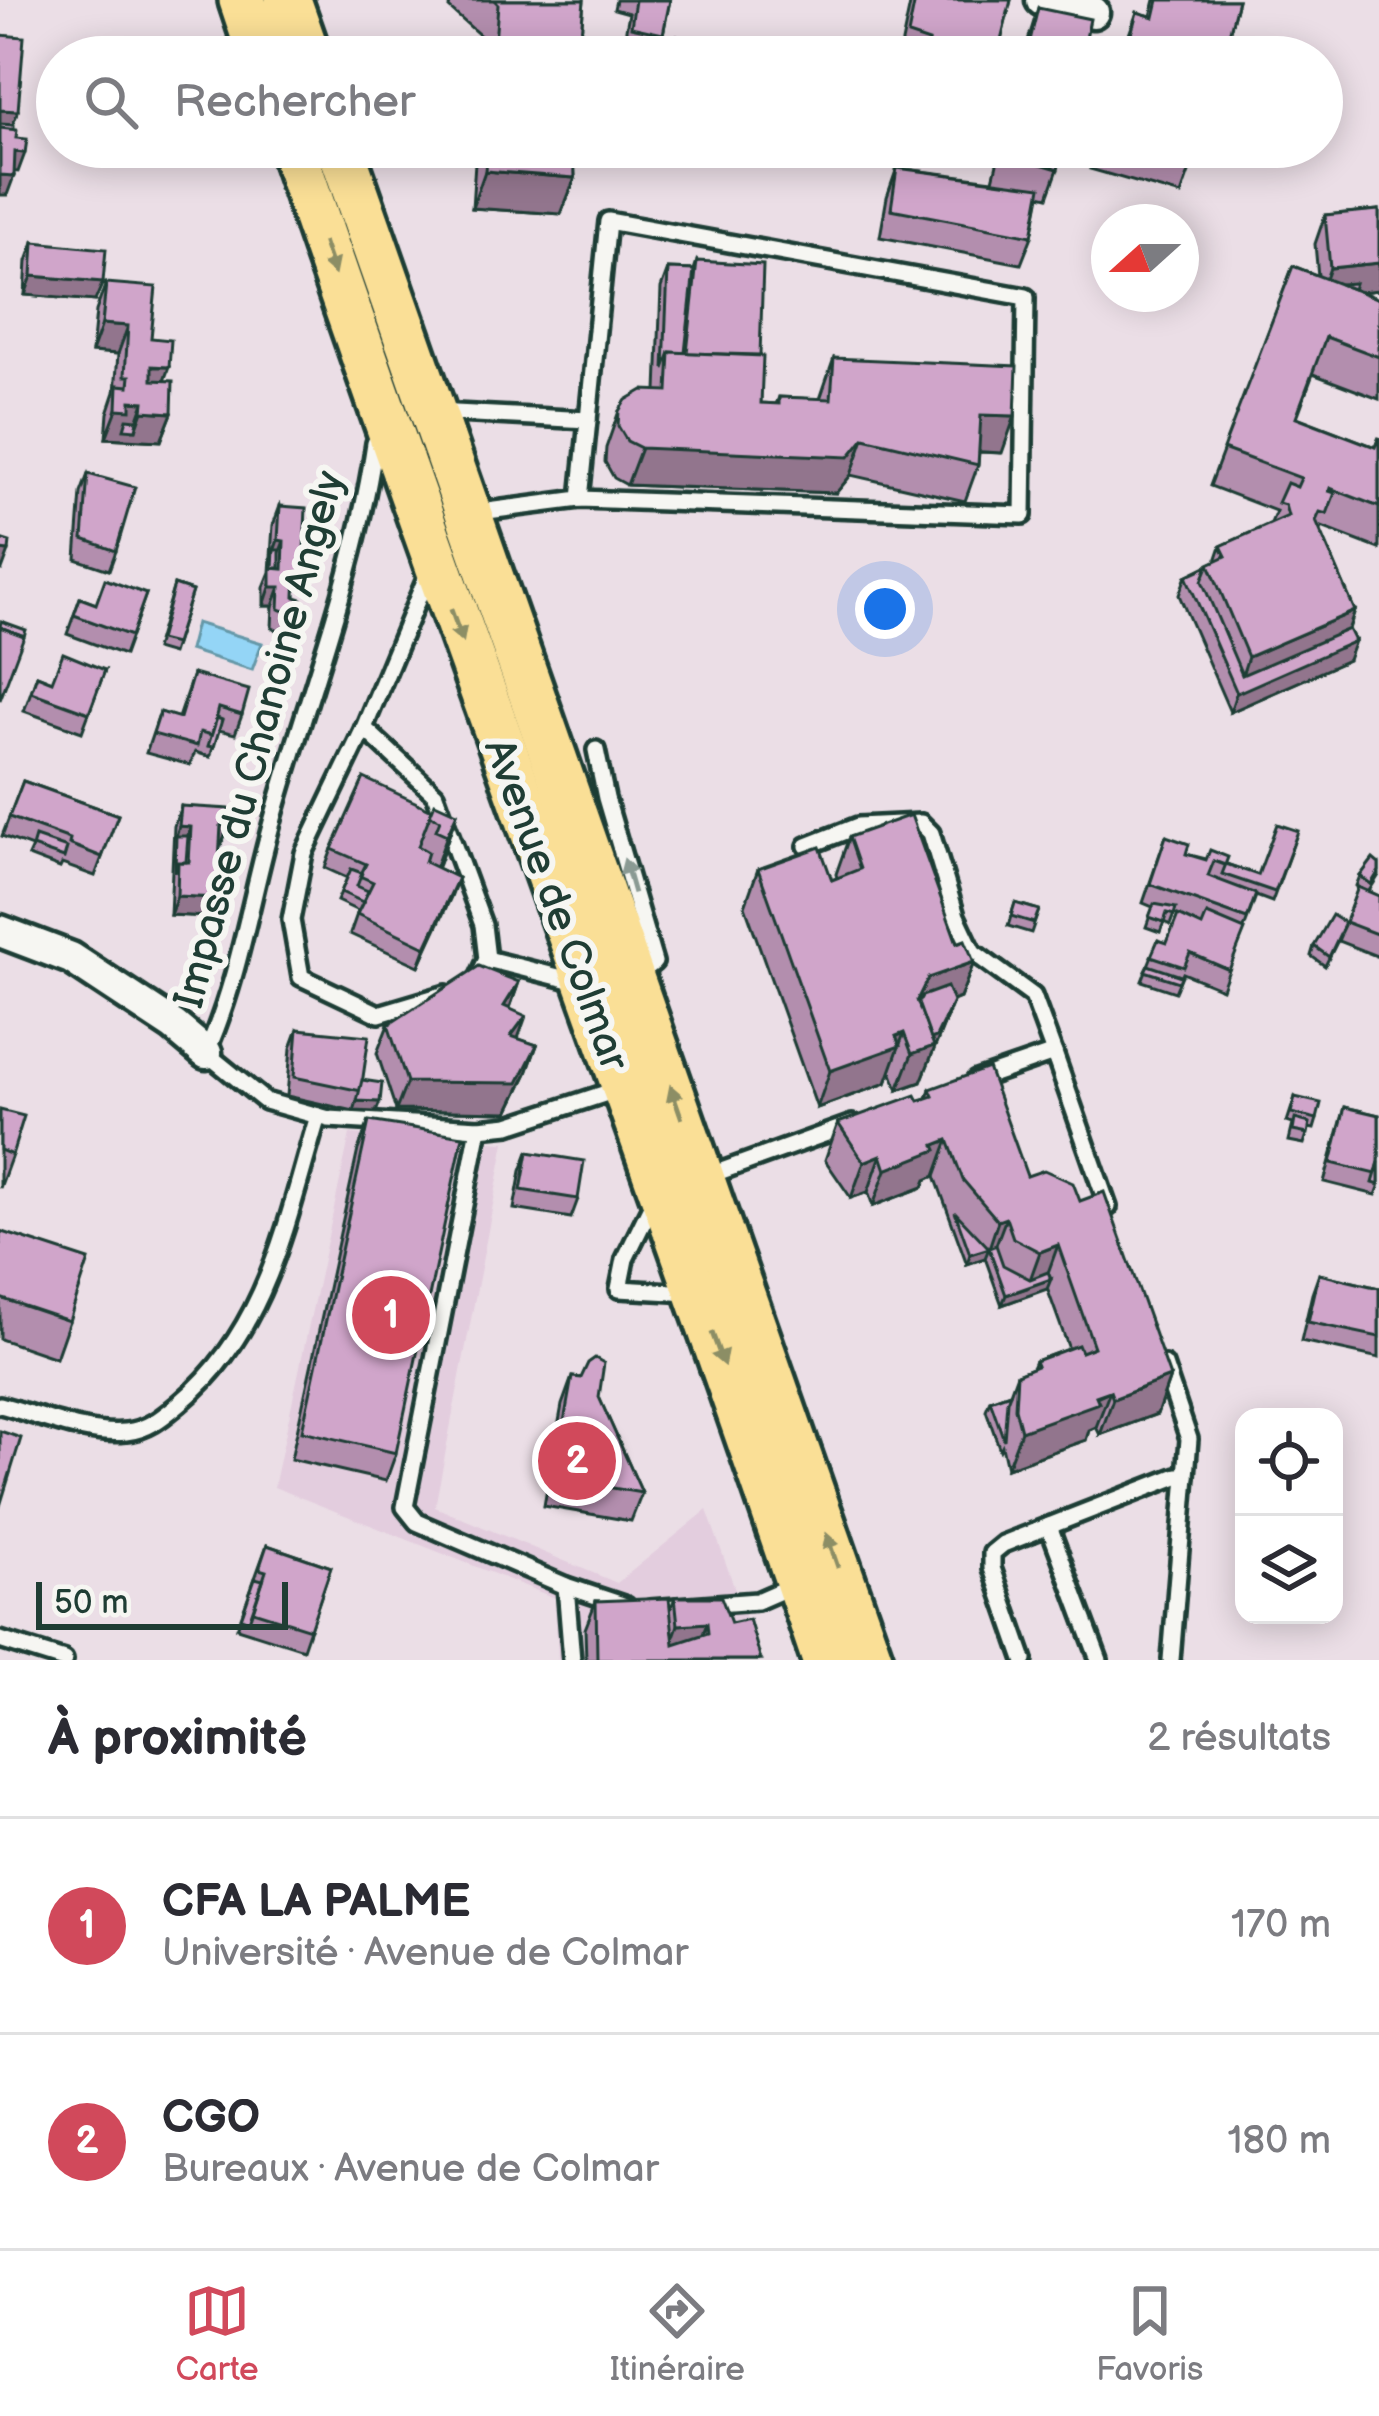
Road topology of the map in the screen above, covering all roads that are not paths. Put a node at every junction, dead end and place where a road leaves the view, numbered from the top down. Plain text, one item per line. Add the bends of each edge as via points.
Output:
1 (242, 0) edge
2 (288, 0) edge
3 (1042, 0) edge
4 (1093, 12) dead end
5 (254, 36) edge
6 (301, 36) edge
7 (299, 168) edge
8 (347, 168) edge
9 (434, 412) junction
10 (587, 420) junction
11 (375, 442) dead end
12 (580, 500) junction
13 (469, 514) junction
14 (434, 561) junction
15 (364, 728) junction
16 (596, 750) dead end
17 (808, 846) edge
18 (0, 931) edge
19 (488, 959) junction
20 (632, 979) junction
21 (587, 984) junction
22 (206, 1053) junction
23 (1054, 1053) junction
24 (969, 1083) edge
25 (624, 1088) junction
26 (318, 1116) junction
27 (863, 1120) edge
28 (478, 1128) junction
29 (702, 1178) junction
30 (659, 1192) junction
31 (1114, 1224) edge
32 (698, 1294) junction
33 (1159, 1353) edge
34 (0, 1405) edge
35 (1186, 1476) junction
36 (1049, 1526) junction
37 (798, 1582) junction
38 (566, 1586) junction
39 (0, 1640) edge
40 (64, 1660) edge
41 (572, 1660) edge
42 (824, 1660) edge
43 (870, 1660) edge
44 (1024, 1660) edge
45 (1099, 1660) edge
46 (1171, 1660) edge

1 - 5 main road
2 - 6 main road
3 - 4 street
7 -> 14 main road, Avenue de Colmar
8 - 9 main road, Avenue de Colmar
9 - 10 lane
9 - 13 main road, Avenue de Colmar
10 - 12 lane
10 - 12 lane via 608,221 1026,297 1023,515
11 - 22 lane, Impasse du Chanoine Angely via 360,534 268,833 228,1005
12 - 13 lane
13 - 20 main road, Avenue de Colmar
14 - 15 lane
14 -> 21 main road, Avenue de Colmar
15 - 19 lane via 435,794
15 - 19 lane via 304,853 291,920 301,977 379,1014 475,985
20 -> 16 lane via 654,962
17 - 23 lane via 858,826 921,823 973,952 1033,996
18 - 22 street via 71,958
19 - 21 lane
29 -> 20 main road, Avenue de Colmar
21 - 25 main road, Avenue de Colmar
22 - 26 lane via 265,1102
23 - 24 lane
23 - 31 lane
25 - 28 lane
25 - 30 main road, Avenue de Colmar
26 - 28 lane
26 - 34 lane via 267,1286 224,1361 189,1395 155,1423 120,1433
27 - 29 lane
28 - 38 lane via 405,1508 417,1522
43 -> 29 main road, Avenue de Colmar
30 - 32 main road, Avenue de Colmar
30 - 32 lane via 625,1259 620,1289
32 -> 37 main road, Avenue de Colmar
33 - 35 lane via 1190,1438
35 - 36 lane
35 - 46 lane
36 - 44 lane via 992,1553
36 - 45 lane
37 - 38 lane via 757,1601 637,1610
37 - 42 main road, Avenue de Colmar
38 - 41 lane
39 - 40 lane

